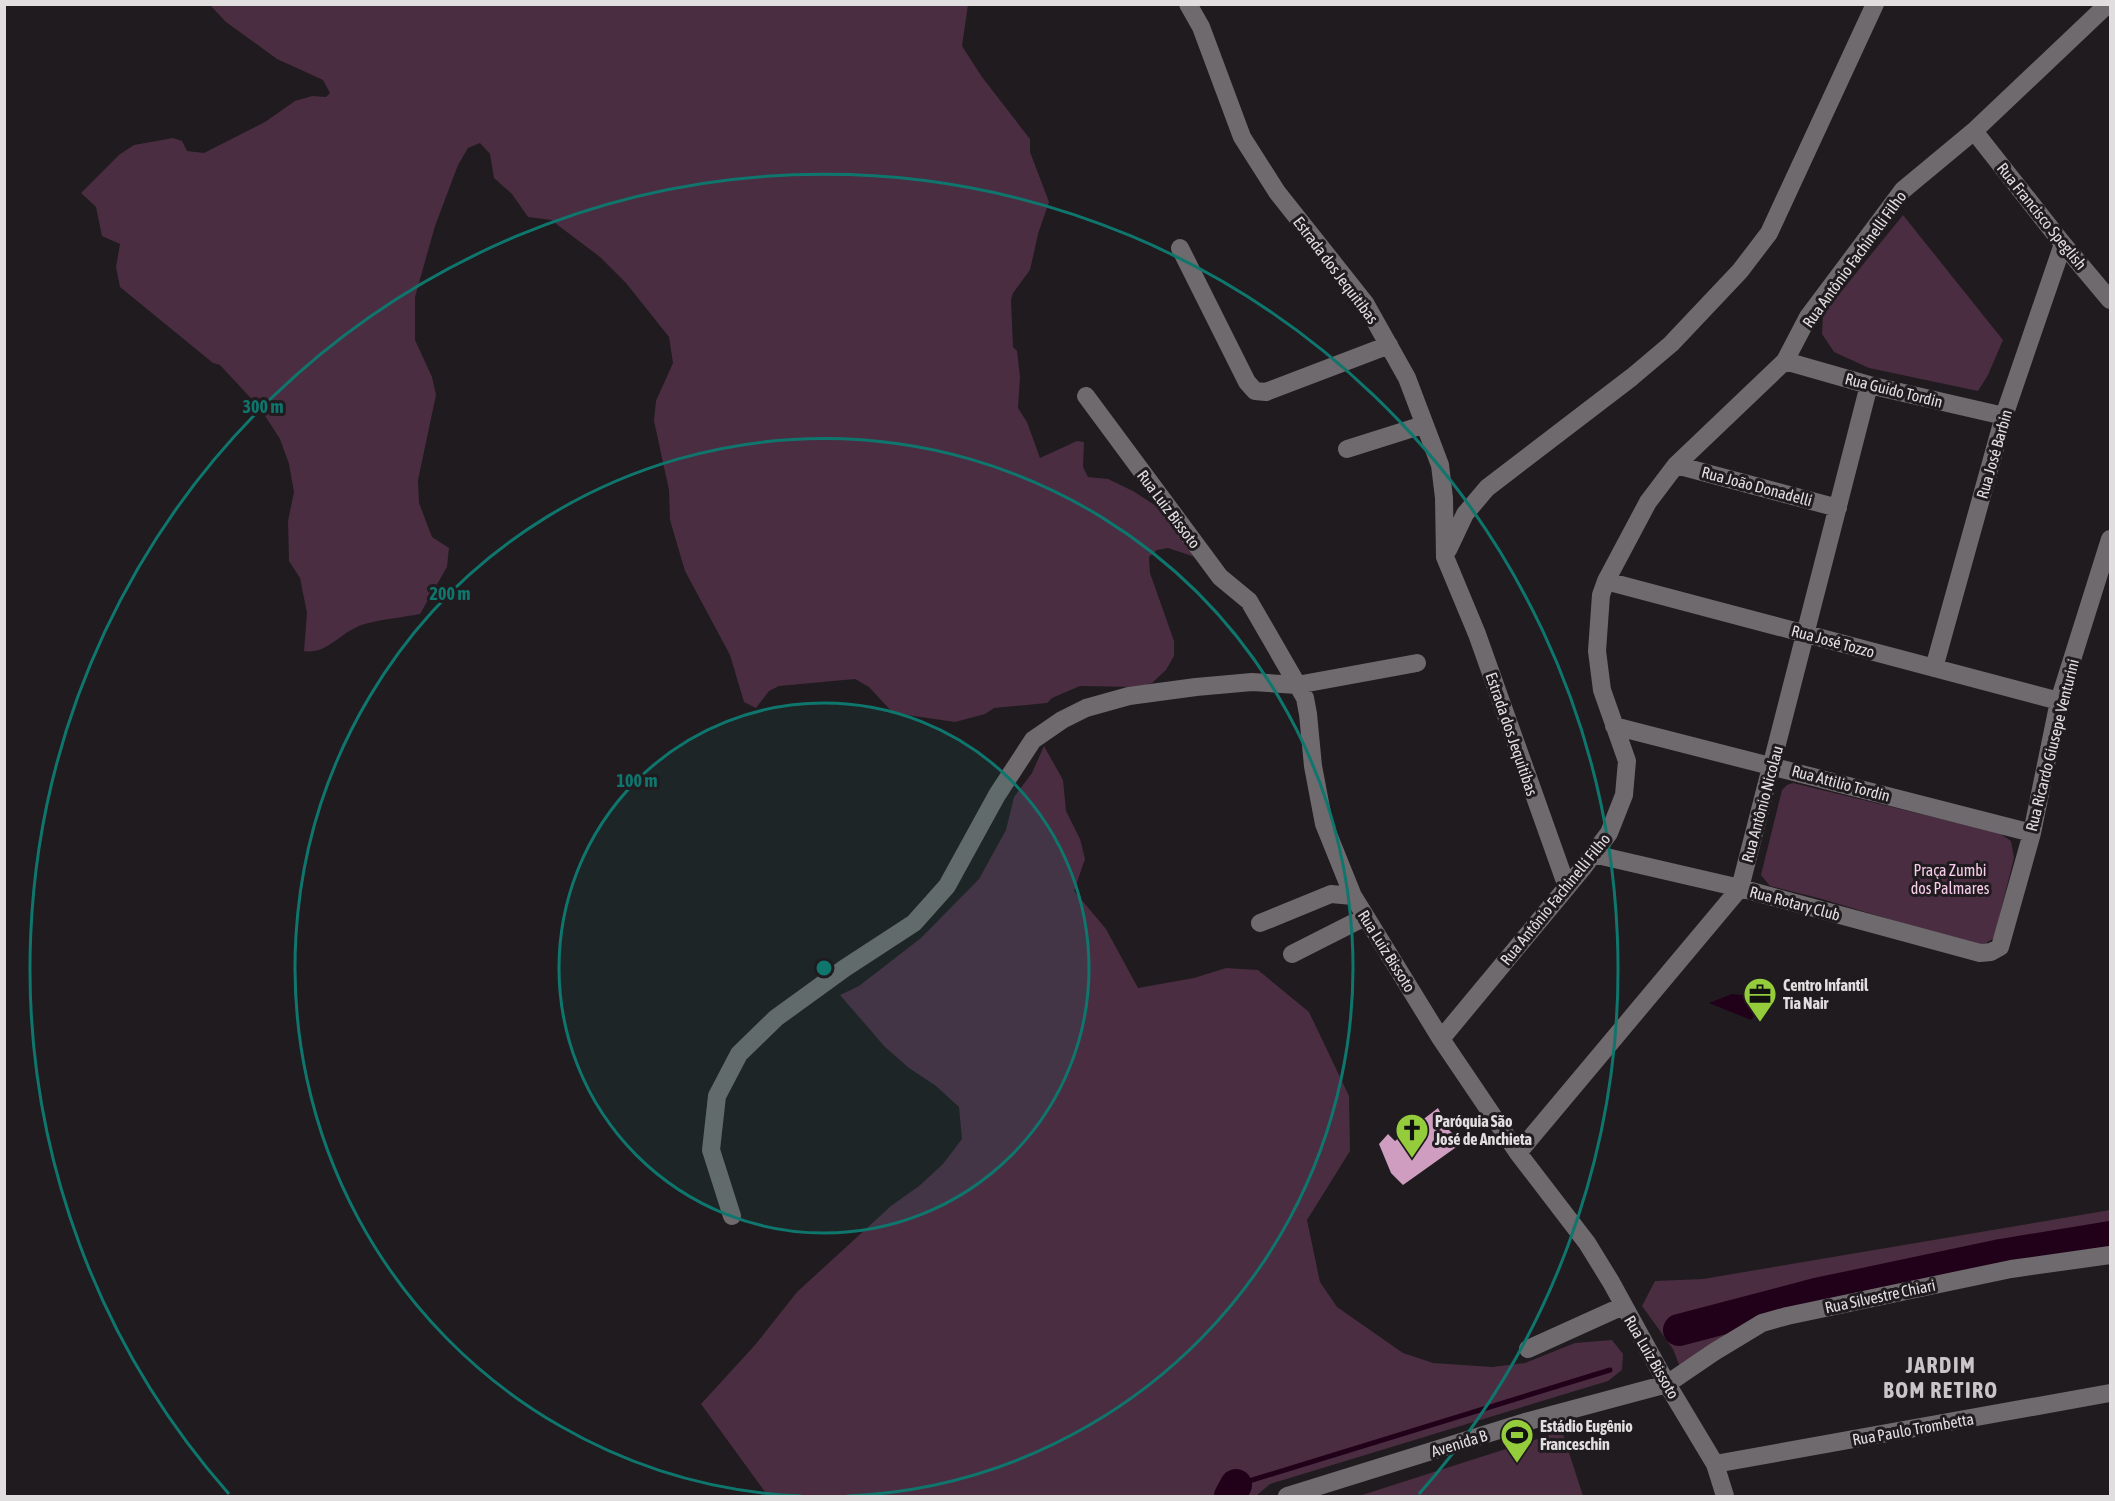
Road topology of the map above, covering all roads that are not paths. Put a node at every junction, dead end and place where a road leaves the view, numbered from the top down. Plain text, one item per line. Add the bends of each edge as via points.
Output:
1 (1188, 4) edge
2 (1875, 4) edge
3 (2108, 4) edge
4 (1974, 131) junction
5 (2063, 244) junction
6 (1180, 248) dead end
7 (2110, 300) edge
8 (1389, 345) junction
9 (1785, 361) junction
10 (1869, 385) junction
11 (1086, 396) dead end
12 (2004, 416) junction
13 (1423, 425) junction
14 (1347, 449) dead end
15 (1676, 465) junction
16 (1838, 508) junction
17 (2110, 539) edge
18 (1445, 557) junction
19 (1606, 581) junction
20 (1806, 634) junction
21 (1418, 663) dead end
22 (1934, 668) junction
23 (1297, 685) junction
24 (2060, 701) junction
25 (1614, 726) junction
26 (1772, 765) junction
27 (2032, 833) junction
28 (1593, 854) junction
29 (1567, 887) junction
30 (1740, 888) junction
31 (1353, 896) junction
32 (1365, 917) junction
33 (1260, 923) dead end
34 (1995, 950) joint
35 (1292, 954) dead end
36 (1441, 1039) junction
37 (1518, 1153) junction
38 (732, 1216) dead end
39 (2110, 1255) edge
40 (1623, 1306) junction
41 (1528, 1349) dead end
42 (1666, 1384) junction
43 (2110, 1393) edge
44 (1715, 1464) junction
45 (1287, 1497) edge
46 (1725, 1497) edge

1 - 8 street, Estrada dos Jequitibas via 1201,27 1242,136 1278,192 1365,303
2 - 18 street via 1769,232 1746,263 1671,344 1487,488 1465,514
3 - 4 street, Rua Antônio Fachinelli Filho
4 - 5 street, Rua Francisco Speglish
4 - 9 street, Rua Antônio Fachinelli Filho via 1903,190 1808,317
5 - 7 street, Rua Francisco Speglish
5 - 12 street, Rua José Barbin
6 - 8 street via 1246,381 1255,391 1266,392
8 - 13 street, Estrada dos Jequitibas via 1407,378
9 - 10 street, Rua Guido Tordin
9 - 15 street, Rua Antônio Fachinelli Filho
10 - 12 street, Rua Guido Tordin
10 - 16 street, Rua Antônio Nicolau
11 - 23 street, Rua Luiz Bissoto via 1220,577 1249,601
12 - 22 street, Rua José Barbin
13 - 14 street
13 - 18 street, Estrada dos Jequitibas via 1440,465
15 - 16 street, Rua João Donadelli
15 - 19 street, Rua Antônio Fachinelli Filho via 1648,502
16 - 20 street, Rua Antônio Nicolau
17 - 24 street, Rua Ricardo Giusepe Venturini
18 - 29 street, Estrada dos Jequitibas
19 - 20 street, Rua José Tozzo
19 - 25 street, Rua Antônio Fachinelli Filho via 1601,594 1597,651 1602,690
20 - 22 street, Rua José Tozzo
20 - 26 street, Rua Antônio Nicolau
21 - 23 street
22 - 24 street, Rua José Tozzo
23 - 31 street, Rua Luiz Bissoto via 1305,698 1324,824
23 - 38 street via 1252,682 1130,696 1086,708 1033,740 947,885 914,923 776,1018 739,1054 717,1096 711,1150
24 - 27 street, Rua Ricardo Giusepe Venturini
25 - 26 street, Rua Attilio Tordin
25 - 28 street, Rua Antônio Fachinelli Filho via 1627,761 1624,795 1609,832
26 - 27 street, Rua Attilio Tordin
26 - 30 street, Rua Antônio Nicolau
27 - 34 street, Rua Ricardo Giusepe Venturini via 2000,946
28 - 29 street, Rua Antônio Fachinelli Filho
28 - 30 street, Rua Rotary Club
29 - 36 street, Rua Antônio Fachinelli Filho
30 - 34 street, Rua Rotary Club via 1980,953
30 - 37 street, Rua Antônio Nicolau
31 - 32 street, Rua Luiz Bissoto
31 - 33 street via 1331,894
32 - 35 street
32 - 36 street, Rua Luiz Bissoto
36 - 37 street, Rua Luiz Bissoto
37 - 40 street, Rua Luiz Bissoto via 1587,1243
39 - 42 street, Rua Silvestre Chiari via 2011,1269 1762,1323
40 - 41 street
40 - 42 street, Rua Luiz Bissoto
42 - 44 street, Rua Luiz Bissoto
42 - 45 street, Avenida B via 1525,1422
43 - 44 street, Rua Paulo Trombetta
44 - 46 street, Rua Luiz Bissoto

